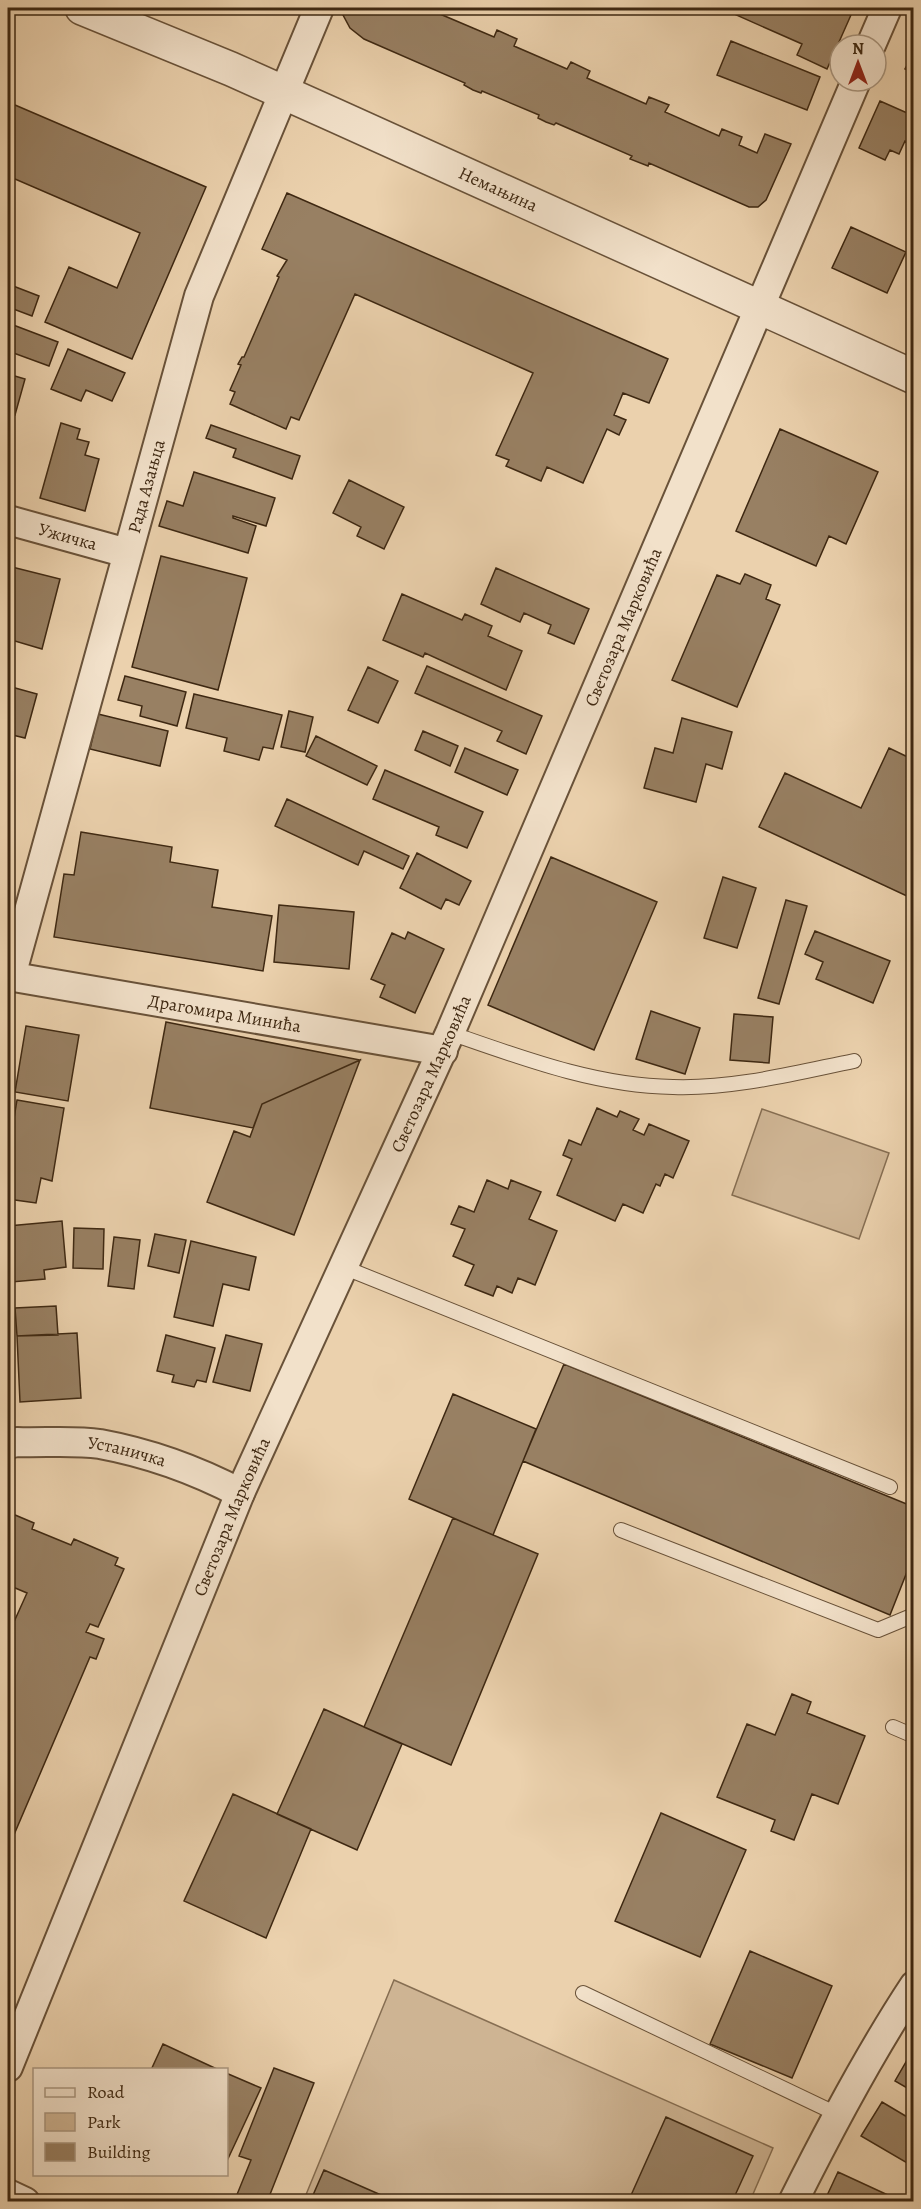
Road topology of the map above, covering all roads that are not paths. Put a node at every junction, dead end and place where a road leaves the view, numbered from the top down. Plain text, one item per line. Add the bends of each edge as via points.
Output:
1 (82, 8) edge
2 (319, 8) edge
3 (887, 8) edge
4 (876, 33) edge
5 (282, 93) junction
6 (851, 93) edge
7 (760, 306) junction
8 (914, 377) edge
9 (8, 520) edge
10 (127, 553) junction
11 (9, 976) edge
12 (447, 1042) junction
13 (854, 1061) dead end
14 (344, 1268) junction
15 (8, 1444) edge
16 (890, 1487) dead end
17 (240, 1493) junction
18 (621, 1530) dead end
19 (914, 1615) edge
20 (893, 1727) dead end
21 (914, 1736) edge
22 (914, 1986) edge
23 (583, 1993) dead end
24 (8, 2067) edge
25 (839, 2115) junction
26 (8, 2194) edge
27 (25, 2202) edge
28 (794, 2202) edge

1 - 5 street, Немањина
2 - 5 street, Рада Азањца
3 - 4 street
5 - 7 street, Немањина
5 - 10 street, Рада Азањца via 199,296
6 - 7 street, Светозара Марковића
7 - 8 street, Немањина
7 - 12 street, Светозара Марковића
9 - 10 street, Ужичка
10 - 11 street, Рада Азањца
11 - 12 street, Драгомира Минића
12 - 13 lane via 567,1071 673,1088 727,1084
12 - 14 street, Светозара Марковића
14 - 16 lane
14 - 17 street, Светозара Марковића
15 - 17 street, Устаничка via 98,1444 161,1458
17 - 24 street, Светозара Марковића
18 - 19 lane via 878,1630
20 - 21 lane
22 - 25 street via 893,2016
23 - 25 lane
25 - 28 street
26 - 27 street

